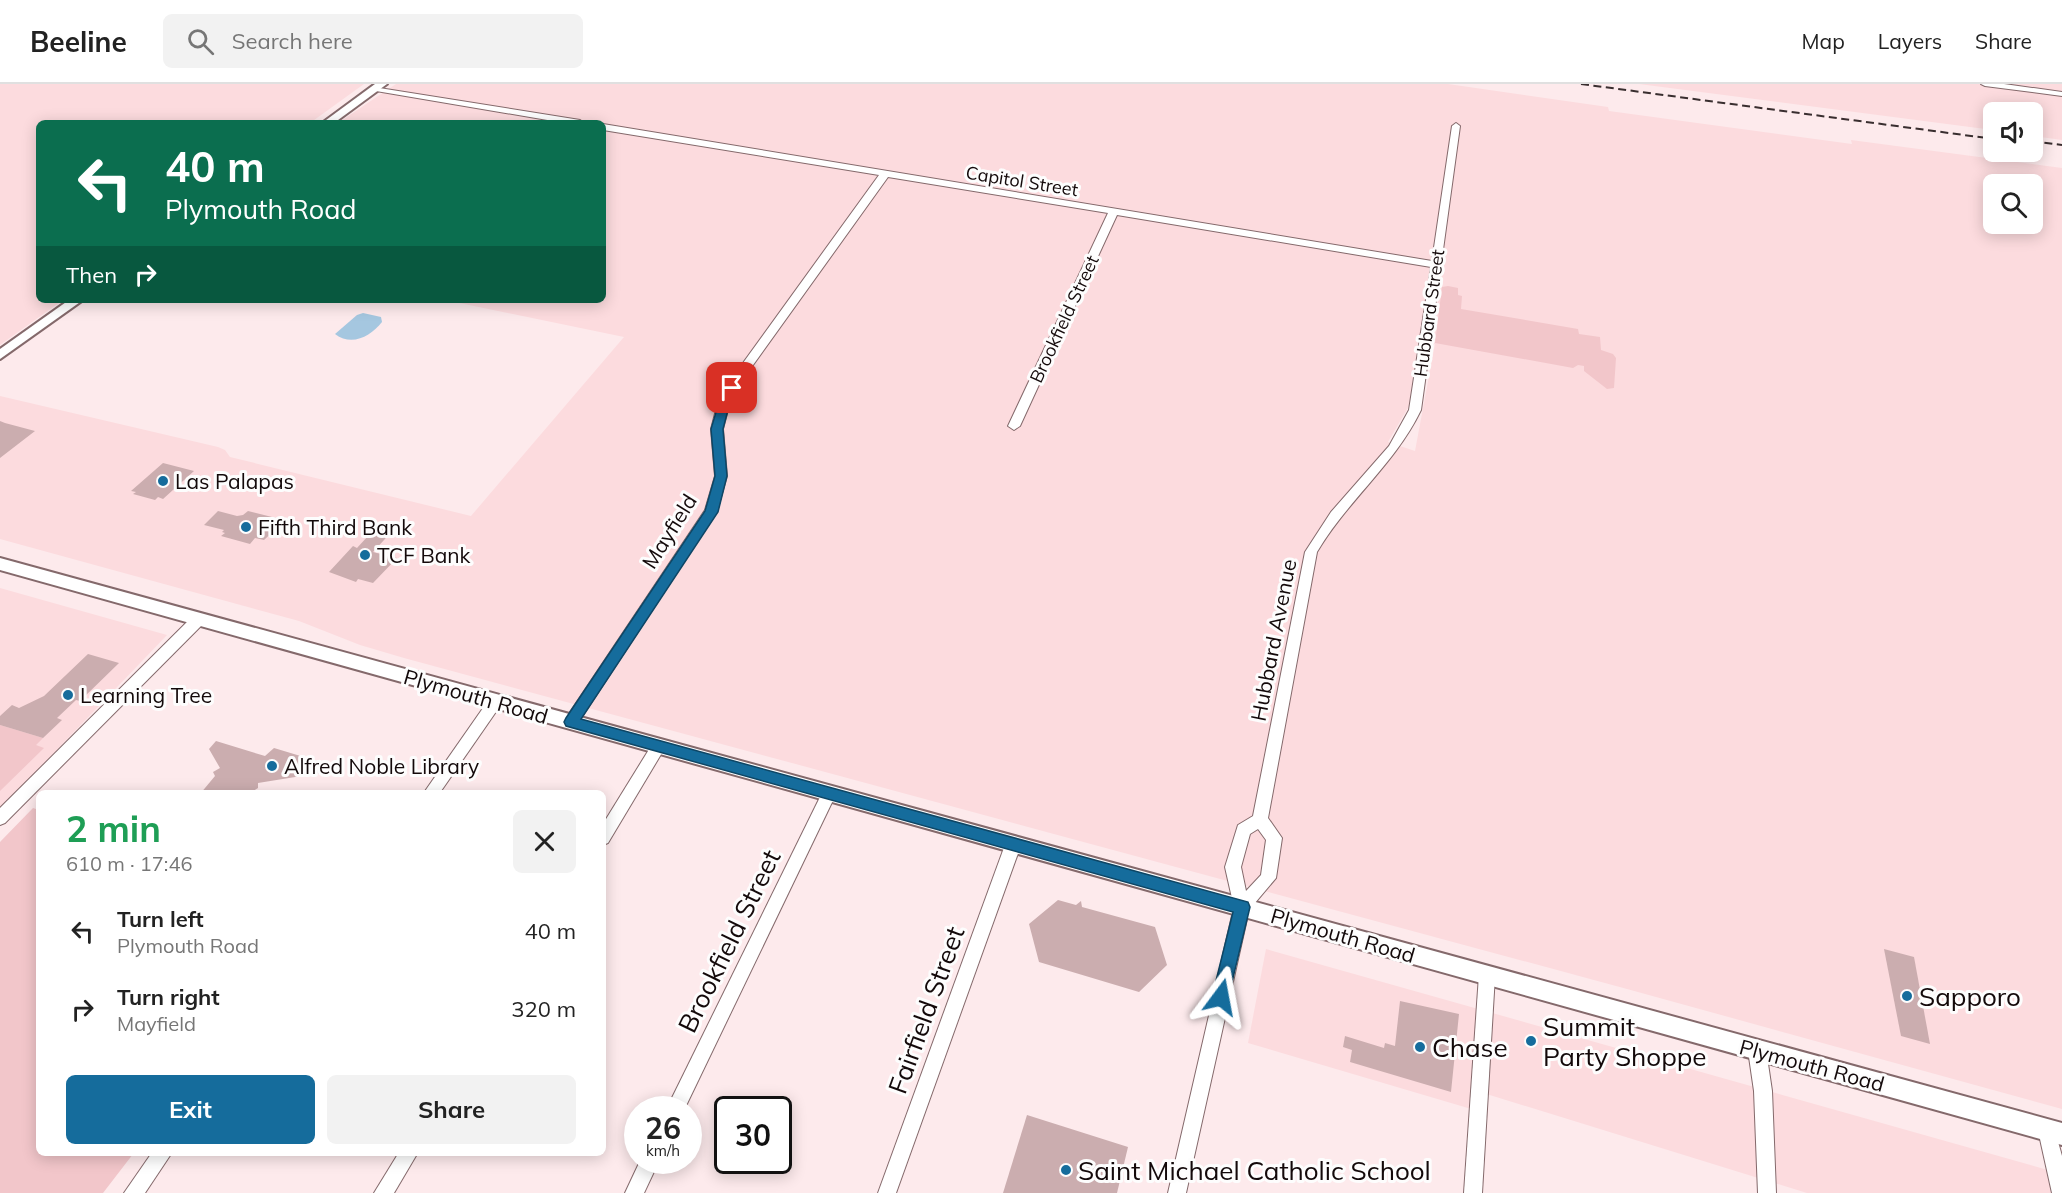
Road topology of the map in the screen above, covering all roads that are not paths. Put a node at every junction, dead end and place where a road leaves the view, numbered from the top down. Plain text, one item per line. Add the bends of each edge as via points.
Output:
1 (1985, 84) edge
2 (379, 86) edge
3 (2062, 94) edge
4 (331, 120) edge
5 (564, 120) edge
6 (1456, 126) dead end
7 (606, 128) edge
8 (885, 174) junction
9 (1113, 213) junction
10 (1436, 265) junction
11 (73, 303) edge
12 (0, 355) edge
13 (1014, 426) dead end
14 (1363, 484) joint
15 (0, 564) edge
16 (199, 619) junction
17 (495, 702) junction
18 (571, 722) junction
19 (658, 747) junction
20 (433, 790) edge
21 (830, 795) junction
22 (0, 818) edge
23 (1260, 820) junction
24 (606, 833) edge
25 (1013, 844) junction
26 (1242, 907) junction
27 (1487, 975) junction
28 (1757, 1050) junction
29 (682, 1096) edge
30 (2055, 1132) edge
31 (161, 1156) edge
32 (407, 1156) edge
33 (644, 1174) edge
34 (133, 1193) edge
35 (383, 1193) edge
36 (634, 1193) edge
37 (887, 1193) edge
38 (1177, 1193) edge
39 (1473, 1193) edge
40 (1767, 1193) edge
41 (2061, 1193) edge

1 - 3 street
2 - 4 main road
2 - 5 street
6 - 10 street, Hubbard Street
7 - 8 street, Capitol Street
8 - 9 street, Capitol Street
8 - 18 street, Mayfield via 733,385 717,429 721,476 711,512
9 - 10 street, Capitol Street
9 - 13 street, Brookfield Street
10 - 14 street, Hubbard Street via 1415,410 1401,438
11 - 12 main road
14 - 23 street, Hubbard Avenue via 1326,527 1311,552
15 - 16 main road, Plymouth Road
16 - 17 main road, Plymouth Road
16 - 22 street
17 - 18 main road, Plymouth Road
17 - 20 street
18 - 19 main road, Plymouth Road
19 - 21 main road, Plymouth Road
19 - 24 street
21 - 25 main road, Plymouth Road
21 - 29 street, Brookfield Street
23 - 26 street via 1243,830 1233,867
23 - 26 street via 1274,838 1268,878
25 - 26 main road, Plymouth Road
25 - 37 street, Fairfield Street
26 - 27 main road, Plymouth Road
26 - 38 street
27 - 28 main road, Plymouth Road
27 - 39 street
28 - 30 main road, Plymouth Road
28 - 40 street
30 - 41 street
31 - 34 street
32 - 35 street
33 - 36 street

